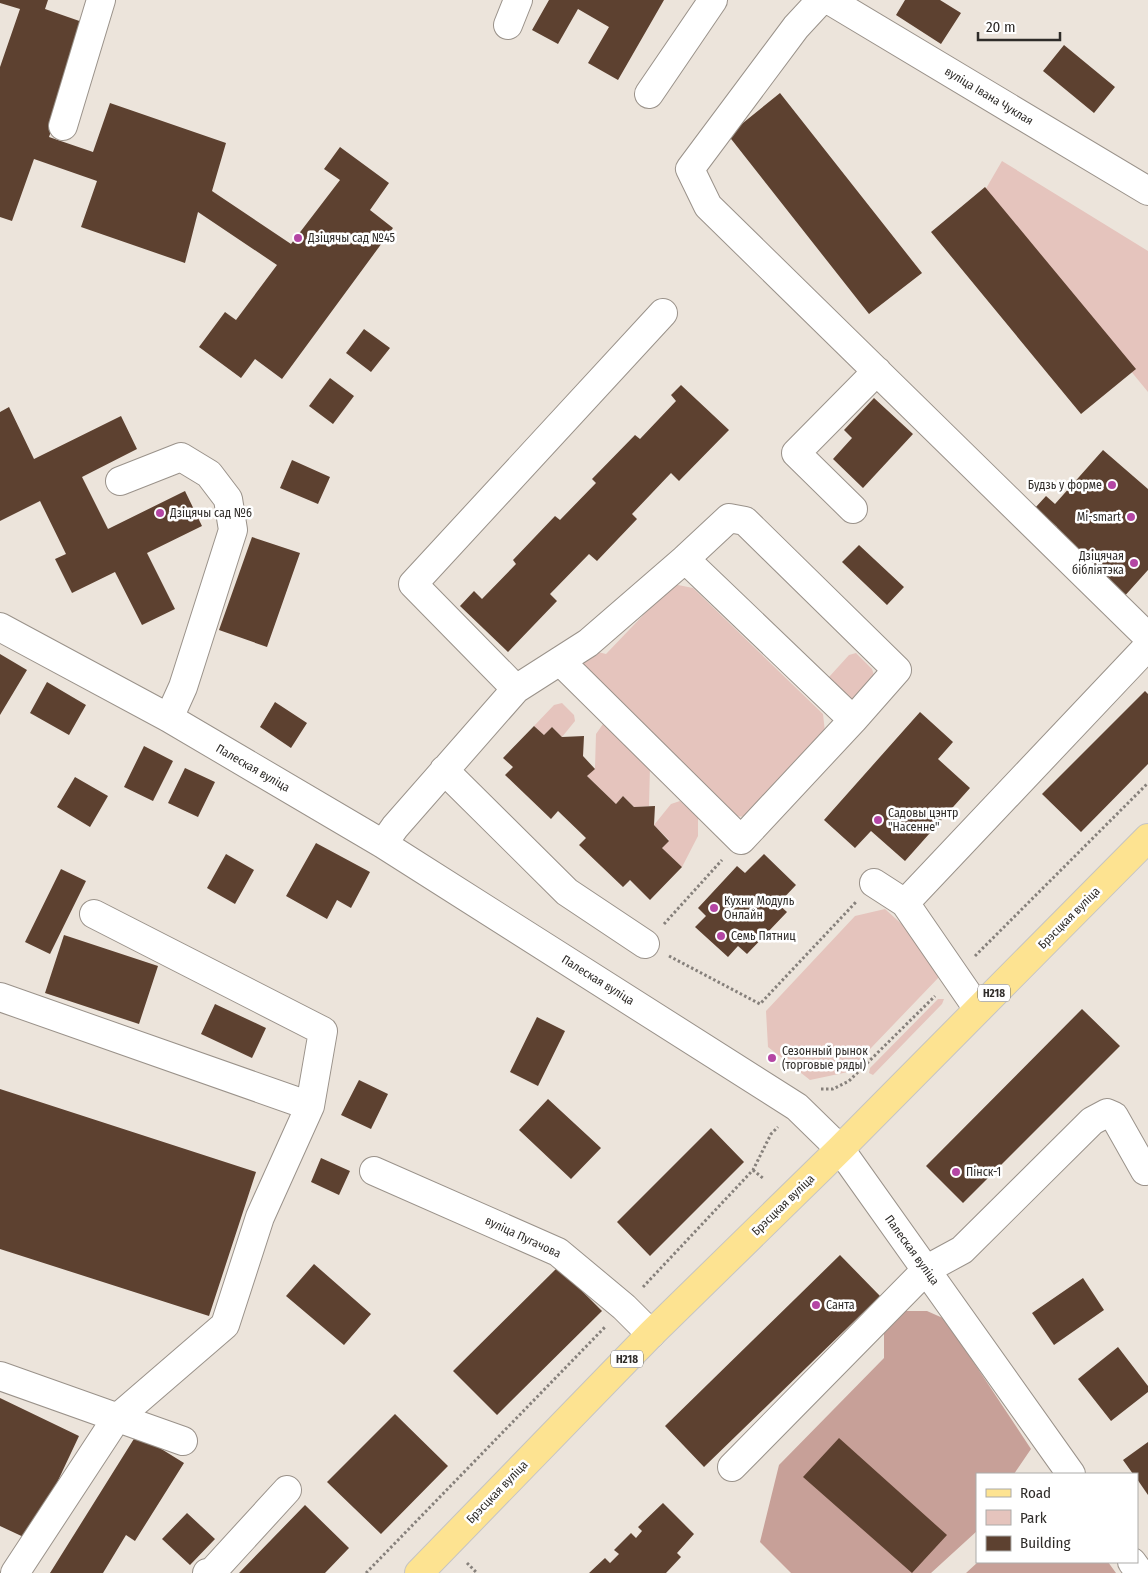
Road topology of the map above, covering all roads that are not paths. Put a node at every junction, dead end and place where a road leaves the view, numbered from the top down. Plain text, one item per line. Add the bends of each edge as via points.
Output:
1 (102, 0) edge
2 (518, 0) edge
3 (713, 0) edge
4 (821, 0) edge
5 (829, 0) edge
6 (508, 25) dead end
7 (649, 94) dead end
8 (63, 126) dead end
9 (1148, 192) edge
10 (663, 314) dead end
11 (876, 371) junction
12 (120, 481) dead end
13 (853, 509) dead end
14 (685, 559) junction
15 (0, 627) edge
16 (1148, 637) edge
17 (1148, 646) edge
18 (560, 661) junction
19 (516, 689) junction
20 (168, 718) junction
21 (853, 720) junction
22 (444, 770) junction
23 (1146, 843) edge
24 (383, 844) junction
25 (874, 883) road end
26 (905, 903) junction
27 (94, 914) dead end
28 (645, 944) road end
29 (0, 998) edge
30 (978, 1009) junction
31 (310, 1106) junction
32 (840, 1149) junction
33 (374, 1171) dead end
34 (1145, 1171) dead end
35 (927, 1269) junction
36 (651, 1334) junction
37 (0, 1376) edge
38 (116, 1419) junction
39 (182, 1441) dead end
40 (732, 1466) dead end
41 (1070, 1473) edge
42 (287, 1490) dead end
43 (15, 1573) edge
44 (207, 1573) edge
45 (419, 1573) edge

1 - 8 street
2 - 6 street
3 - 7 street
4 - 11 street via 796,28 690,169 708,206
5 - 9 street, вуліца Івана Чуклая
10 - 19 street via 413,584
11 - 13 street via 796,453
11 - 16 street
12 - 20 street via 181,457 209,474 228,499 233,530 183,687
14 - 18 street via 588,643
14 - 21 street
14 - 21 street via 729,518 745,521 897,670
15 - 20 street, Палеская вуліца
17 - 26 street
18 - 19 street
18 - 21 street via 741,840
19 - 22 street
20 - 24 street, Палеская вуліца
22 - 24 street
22 - 28 street via 567,892
23 - 30 main road, Брэсцкая вуліца / Н218
24 - 32 street, Палеская вуліца via 797,1107
25 - 26 street
26 - 30 street
27 - 31 street via 323,1031
29 - 31 street
30 - 32 main road, Брэсцкая вуліца / Н218
31 - 38 street via 260,1217 225,1325
32 - 35 street, Палеская вуліца
32 - 36 main road, Брэсцкая вуліца / Н218
33 - 36 street, вуліца Пугачова via 558,1252
34 - 35 street via 1114,1116 1107,1113 1092,1122 962,1250
35 - 40 street
35 - 41 street, Палеская вуліца
36 - 45 main road, Брэсцкая вуліца / Н218
37 - 38 street
38 - 39 street
38 - 43 street
42 - 44 street via 212,1572

